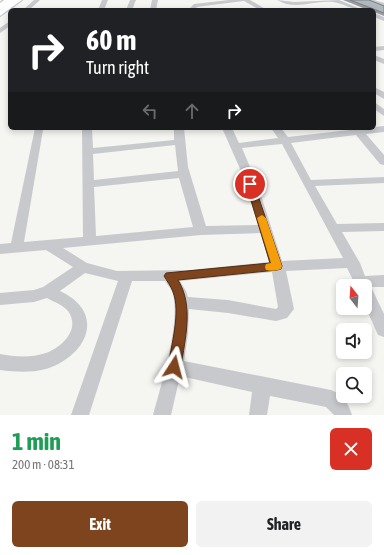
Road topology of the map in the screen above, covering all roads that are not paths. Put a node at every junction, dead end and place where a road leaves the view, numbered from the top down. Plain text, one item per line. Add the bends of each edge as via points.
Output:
1 (18, 0) edge
2 (37, 0) edge
3 (242, 0) edge
4 (246, 0) edge
5 (280, 0) edge
6 (369, 0) edge
7 (318, 1) edge
8 (218, 3) junction
9 (384, 5) edge
10 (28, 8) edge
11 (193, 8) edge
12 (226, 8) edge
13 (260, 8) edge
14 (355, 8) edge
15 (0, 14) edge
16 (8, 25) edge
17 (0, 31) edge
18 (376, 91) edge
19 (384, 97) edge
20 (376, 107) edge
21 (384, 113) edge
22 (38, 130) dead end
23 (87, 130) edge
24 (179, 130) edge
25 (228, 130) edge
26 (278, 130) edge
27 (376, 130) edge
28 (359, 132) junction
29 (286, 140) junction
30 (179, 142) junction
31 (236, 146) junction
32 (88, 151) junction
33 (384, 162) edge
34 (183, 174) junction
35 (384, 180) edge
36 (308, 183) junction
37 (89, 184) junction
38 (384, 227) edge
39 (334, 228) junction
40 (266, 229) junction
41 (201, 231) junction
42 (90, 240) junction
43 (47, 244) junction
44 (18, 247) junction
45 (0, 249) edge
46 (353, 263) junction
47 (277, 266) junction
48 (83, 267) junction
49 (127, 276) junction
50 (170, 276) junction
51 (360, 279) edge
52 (384, 281) edge
53 (372, 284) edge
54 (48, 292) junction
55 (0, 299) edge
56 (181, 303) junction
57 (372, 305) edge
58 (384, 330) edge
59 (0, 362) edge
60 (174, 367) junction
61 (262, 386) junction
62 (80, 415) edge
63 (162, 415) edge
64 (258, 415) edge
65 (343, 415) edge

1 - 15 main road
2 - 10 street
3 - 8 street
4 - 13 street
5 - 7 street via 294,4
6 - 9 street
7 - 14 street via 334,0
8 - 11 street
8 - 12 street
16 - 17 street
18 - 19 street
20 - 21 street
22 - 44 street
23 - 32 street
24 - 30 street
25 - 31 street
26 - 29 street
27 - 28 street
28 - 29 street
28 - 33 street
29 - 31 street
29 - 36 street
30 - 32 street
30 - 34 street
31 - 40 street
32 - 37 street
34 - 37 street
34 - 41 street
35 - 36 street
36 - 39 street
37 - 42 street
38 - 39 street
39 - 46 street
40 - 41 street
40 - 47 street
41 - 42 street
42 - 43 street
43 - 44 street
43 - 48 street
44 - 45 street
46 - 47 street
46 - 51 street
47 - 50 street
47 - 56 street via 286,309 282,313 276,315 201,302
48 - 49 street via 117,276
48 - 54 street
49 - 50 street
49 - 62 street
50 - 56 street via 179,291
52 - 53 street
54 - 55 street
54 - 59 street via 74,307 80,320 78,337 64,353 38,363
56 - 60 street
57 - 58 street
60 - 61 street
60 - 63 street
61 - 64 street
61 - 65 street via 332,399 340,407

